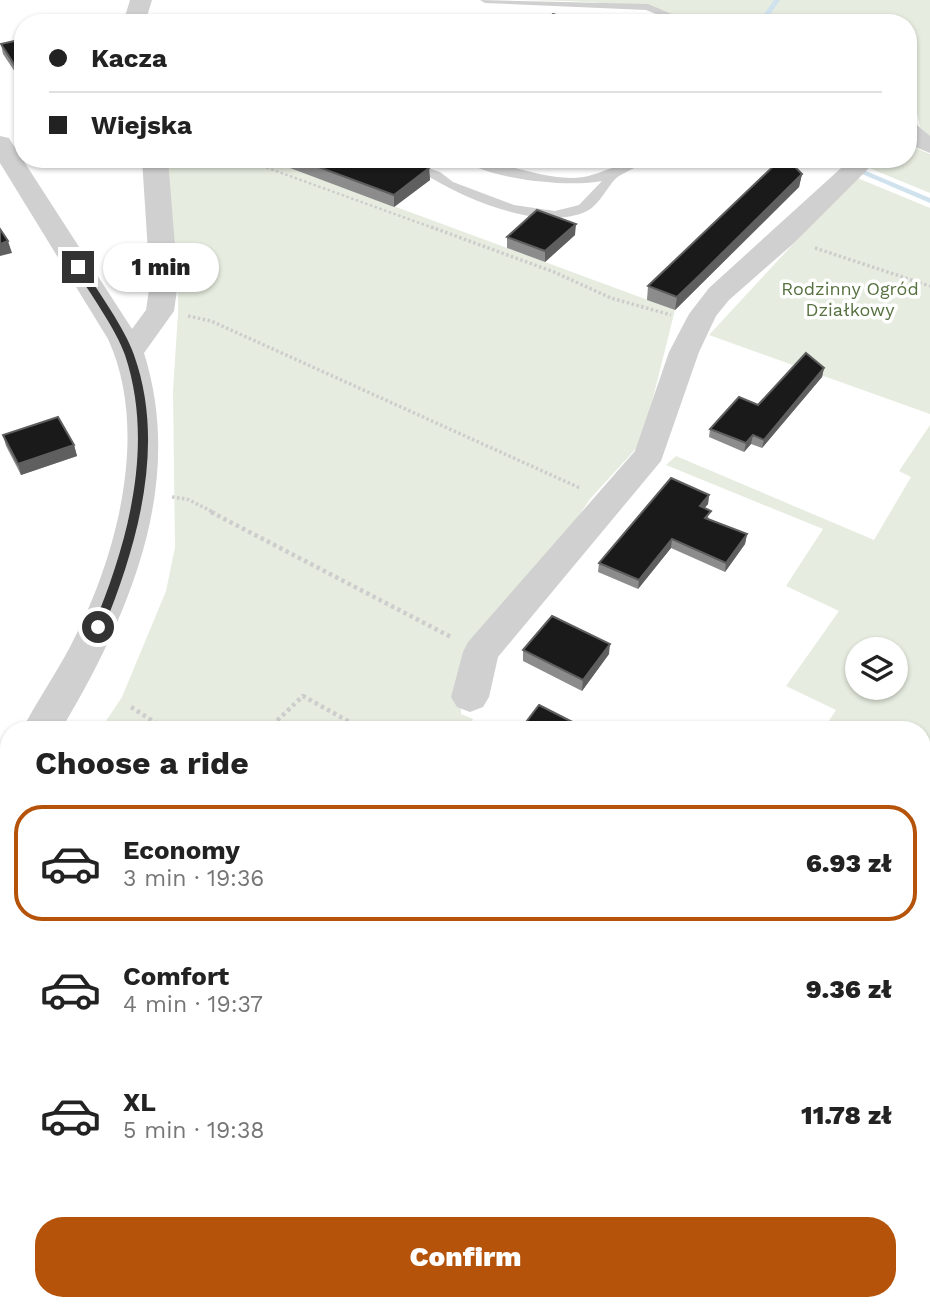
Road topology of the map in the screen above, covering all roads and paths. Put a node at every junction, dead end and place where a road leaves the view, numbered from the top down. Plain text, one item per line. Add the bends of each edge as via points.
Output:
1 (485, 0) edge
2 (666, 14) edge
3 (0, 143) edge
4 (14, 165) edge
5 (16, 168) edge
6 (156, 168) edge
7 (268, 168) edge
8 (415, 168) edge
9 (499, 168) edge
10 (624, 168) edge
11 (857, 168) edge
12 (612, 174) junction
13 (806, 245) dead end
14 (930, 286) edge
15 (159, 311) junction
16 (702, 314) junction
17 (129, 353) junction
18 (140, 491) junction
19 (610, 502) junction
20 (481, 652) junction
21 (470, 697) dead end
22 (131, 707) dead end
23 (46, 721) edge
24 (153, 721) edge
25 (277, 721) edge
26 (349, 721) edge

1 - 2 lane via 648,7
3 - 4 street
5 - 17 street
6 - 15 street via 164,283
7 - 16 path via 654,313
8 - 12 lane via 511,208 555,215 583,208
9 - 12 lane via 570,184
10 - 12 lane
11 - 16 street
13 - 14 path
15 - 17 street
15 - 19 path via 211,321
16 - 19 street via 684,352 650,454
17 - 18 street via 142,425
18 - 20 path via 187,499
18 - 23 street via 114,588 95,634
19 - 20 street
20 - 21 street
22 - 24 path
25 - 26 path via 303,696

